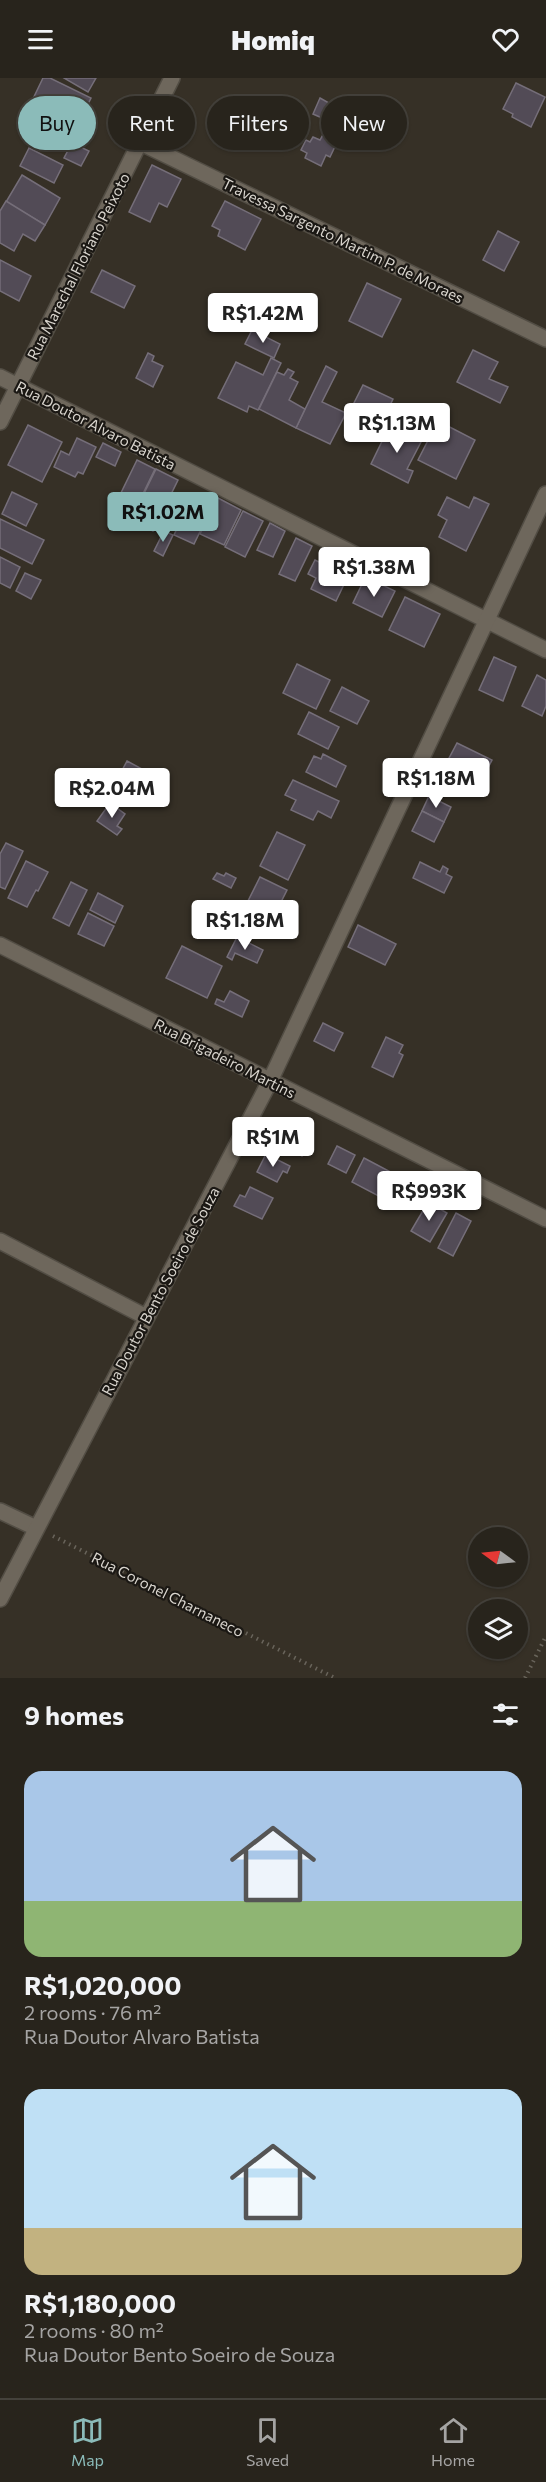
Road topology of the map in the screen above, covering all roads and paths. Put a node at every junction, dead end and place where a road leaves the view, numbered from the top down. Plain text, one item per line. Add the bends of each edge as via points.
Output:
1 (172, 78) edge
2 (163, 96) edge
3 (135, 150) edge
4 (156, 150) edge
5 (546, 339) edge
6 (0, 376) edge
7 (18, 386) junction
8 (0, 422) edge
9 (546, 494) edge
10 (487, 621) junction
11 (546, 650) edge
12 (0, 945) edge
13 (270, 1081) junction
14 (546, 1219) edge
15 (0, 1241) edge
16 (146, 1317) junction
17 (0, 1511) edge
18 (36, 1528) junction
19 (0, 1599) edge
20 (546, 1636) edge
21 (335, 1678) edge
22 (525, 1678) edge

1 - 2 street, Rua Marechal Floriano Peixoto
3 - 7 street, Rua Marechal Floriano Peixoto
4 - 5 street, Travessa Sargento Martim P. de Moraes
6 - 7 street, Rua Doutor Alvaro Batista
7 - 8 street, Rua Marechal Floriano Peixoto
7 - 10 street, Rua Doutor Alvaro Batista
9 - 10 street, Rua Doutor Bento Soeiro de Souza
10 - 11 street, Rua Doutor Alvaro Batista
10 - 13 street, Rua Doutor Bento Soeiro de Souza
12 - 13 street, Rua Brigadeiro Martins
13 - 14 street, Rua Brigadeiro Martins
13 - 16 street, Rua Doutor Bento Soeiro de Souza
15 - 16 street
16 - 18 street, Rua Doutor Bento Soeiro de Souza
17 - 18 street
18 - 19 street, Rua Doutor Bento Soeiro de Souza
18 - 21 path, Rua Coronel Charnaneco
20 - 22 path

